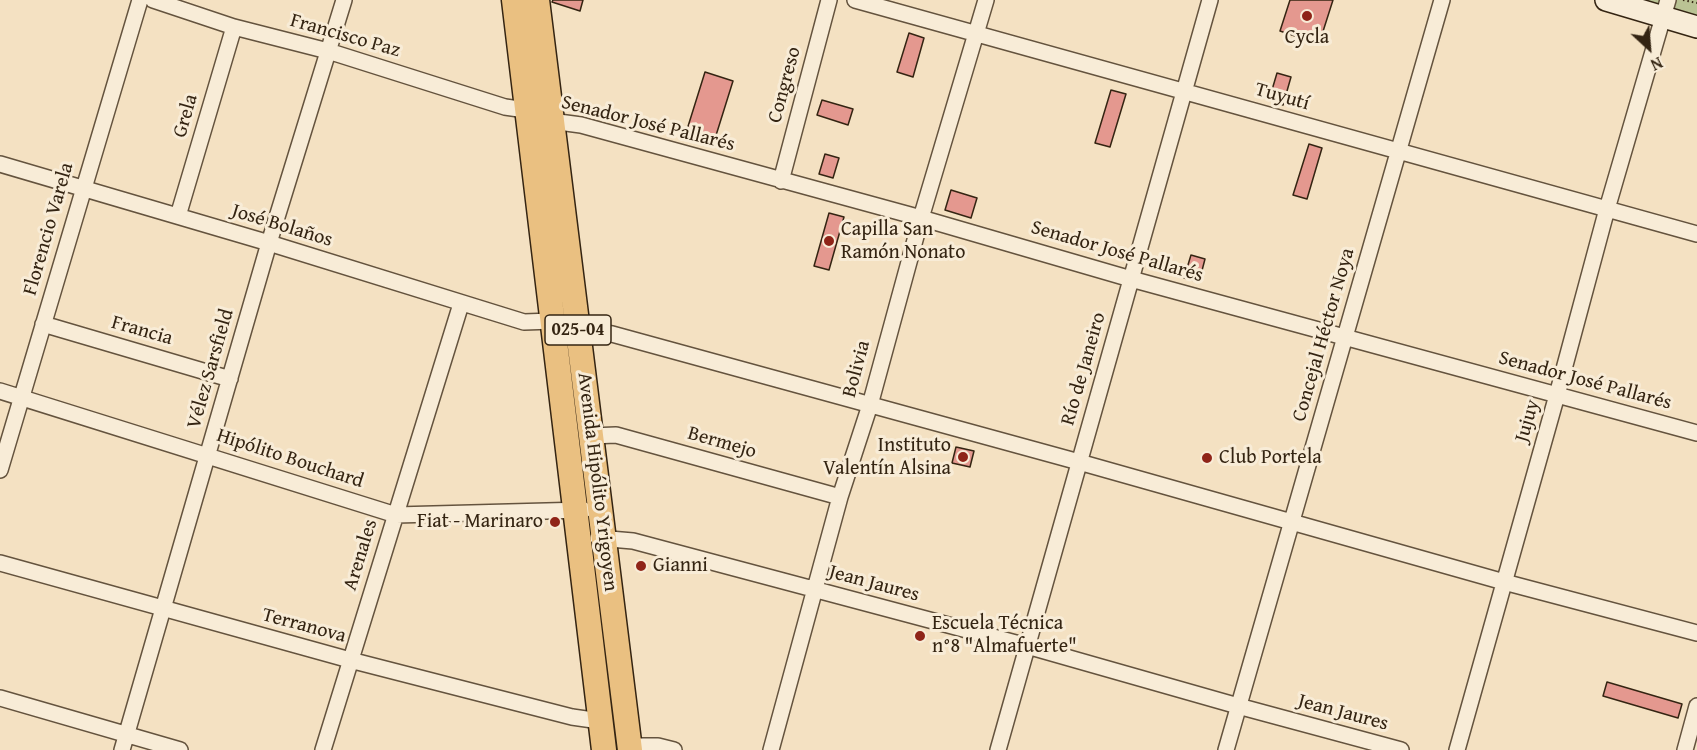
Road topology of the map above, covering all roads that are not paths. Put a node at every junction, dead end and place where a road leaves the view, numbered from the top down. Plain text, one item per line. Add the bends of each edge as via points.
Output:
1 (140, 0) edge
2 (153, 0) edge
3 (344, 0) edge
4 (514, 0) edge
5 (537, 0) edge
6 (829, 0) edge
7 (855, 0) edge
8 (986, 0) edge
9 (1210, 0) edge
10 (1442, 0) edge
11 (1606, 0) edge
12 (1666, 9) edge
13 (234, 27) junction
14 (1697, 27) edge
15 (976, 33) junction
16 (328, 51) junction
17 (1185, 91) junction
18 (526, 110) junction
19 (551, 121) junction
20 (1399, 152) junction
21 (0, 164) edge
22 (781, 180) junction
23 (83, 189) junction
24 (1606, 209) junction
25 (178, 216) junction
26 (921, 218) junction
27 (1697, 234) edge
28 (269, 243) junction
29 (1131, 279) junction
30 (461, 304) junction
31 (553, 321) junction
32 (43, 324) junction
33 (578, 329) junction
34 (1344, 338) junction
35 (230, 379) junction
36 (0, 391) edge
37 (1557, 395) junction
38 (21, 398) junction
39 (870, 405) junction
40 (1697, 433) edge
41 (591, 436) junction
42 (209, 455) junction
43 (1079, 462) junction
44 (0, 470) edge
45 (840, 497) junction
46 (600, 509) junction
47 (574, 510) junction
48 (396, 515) junction
49 (1291, 521) junction
50 (605, 538) junction
51 (578, 539) junction
52 (0, 563) edge
53 (1504, 582) junction
54 (816, 590) junction
55 (163, 610) junction
56 (1697, 633) edge
57 (1027, 646) junction
58 (350, 660) junction
59 (0, 698) edge
60 (1238, 706) junction
61 (1697, 706) edge
62 (600, 721) junction
63 (127, 734) junction
64 (630, 748) edge
65 (122, 750) edge
66 (180, 750) edge
67 (323, 750) edge
68 (604, 750) edge
69 (674, 750) edge
70 (771, 750) edge
71 (998, 750) edge
72 (1226, 750) edge
73 (1401, 750) edge
74 (1457, 750) edge
75 (1684, 750) edge

1 - 23 street, Florencio Varela
2 - 13 street, Francisco Paz
3 - 16 street, Vélez Sarsfield
4 - 18 main road, Avenida Hipólito Yrigoyen / 025-04
5 - 19 main road, Avenida Hipólito Yrigoyen / 025-04
6 - 22 street, Congreso
7 - 15 street, Tuyutí
8 - 15 street, Bolivia
9 - 17 street, Río de Janeiro
10 - 20 street, Concejal Héctor Noya
11 - 12 main road
12 - 14 main road
12 - 24 street, Jujuy
13 - 16 street, Francisco Paz
13 - 25 street, Grela
15 - 17 street, Tuyutí
15 - 26 street, Bolivia
16 - 18 street, Francisco Paz
16 - 28 street, Vélez Sarsfield
17 - 20 street, Tuyutí
17 - 29 street, Río de Janeiro
18 - 19 street, Senador José Pallarés
18 - 31 main road, Avenida Hipólito Yrigoyen / 025-04
19 - 22 street, Senador José Pallarés via 581,125
19 - 33 main road, Avenida Hipólito Yrigoyen / 025-04
20 - 24 street, Tuyutí
20 - 34 street, Concejal Héctor Noya
21 - 23 street, José Bolaños
22 - 26 street, Senador José Pallarés
23 - 25 street, José Bolaños
23 - 32 street, Florencio Varela
24 - 27 street, Tuyutí
24 - 37 street, Jujuy
25 - 28 street, José Bolaños
26 - 29 street, Senador José Pallarés
26 - 39 street, Bolivia
28 - 30 street, José Bolaños
28 - 35 street, Vélez Sarsfield
29 - 34 street, Senador José Pallarés
29 - 43 street, Río de Janeiro
30 - 31 street, José Bolaños via 524,322
30 - 48 street, Arenales
31 - 47 main road, Avenida Hipólito Yrigoyen / 025-04
32 - 35 street, Francia
32 - 38 street, Florencio Varela
33 - 39 street via 612,334
33 - 41 main road, Avenida Hipólito Yrigoyen / 025-04
34 - 37 street, Senador José Pallarés
34 - 49 street, Concejal Héctor Noya
35 - 42 street, Vélez Sarsfield
36 - 38 street, Hipólito Bouchard
37 - 40 street, Senador José Pallarés
37 - 53 street, Jujuy
38 - 42 street, Hipólito Bouchard
38 - 44 street, Florencio Varela
39 - 43 street
39 - 45 street, Bolivia
41 - 45 street, Bermejo via 616,435
41 - 46 main road, Avenida Hipólito Yrigoyen / 025-04
42 - 48 street, Hipólito Bouchard
42 - 55 street, Vélez Sarsfield
43 - 49 street
43 - 57 street, Río de Janeiro
45 - 54 street, Bolivia
46 - 47 street
46 - 50 main road, Avenida Hipólito Yrigoyen / 025-04
47 - 48 street, Hipólito Bouchard
47 - 51 main road, Avenida Hipólito Yrigoyen / 025-04
48 - 58 street, Arenales
49 - 53 street
49 - 60 street, Concejal Héctor Noya
50 - 51 street, Jean Jaures
50 - 54 street, Jean Jaures via 633,541
50 - 64 main road, Avenida Hipólito Yrigoyen / 025-04
51 - 62 main road, Avenida Hipólito Yrigoyen / 025-04
52 - 55 street, Terranova
53 - 56 street
53 - 74 street, Jujuy
54 - 57 street, Jean Jaures
54 - 70 street, Bolivia
55 - 58 street, Terranova
55 - 63 street, Vélez Sarsfield
57 - 60 street, Jean Jaures
57 - 71 street, Río de Janeiro
58 - 62 street, Terranova
58 - 67 street, Arenales
59 - 63 street
60 - 72 street, Concejal Héctor Noya
60 - 73 street, Jean Jaures
61 - 75 street
62 - 68 main road, Avenida Hipólito Yrigoyen / 025-04
63 - 65 street, Vélez Sarsfield
63 - 66 street
64 - 69 street via 658,746

